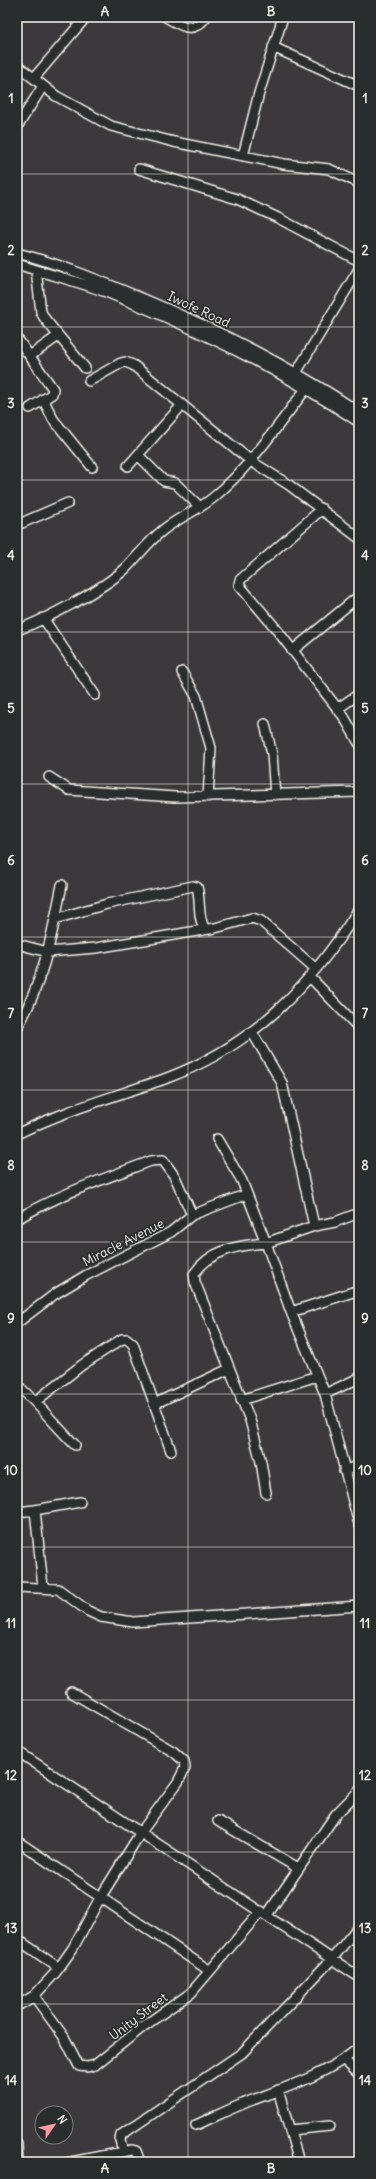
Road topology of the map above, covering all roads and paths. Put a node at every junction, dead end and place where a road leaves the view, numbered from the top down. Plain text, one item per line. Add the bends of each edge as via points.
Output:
1 (86, 17) edge
2 (166, 17) edge
3 (206, 17) edge
4 (284, 17) edge
5 (273, 47) junction
6 (17, 65) edge
7 (34, 78) junction
8 (43, 86) junction
9 (359, 86) edge
10 (17, 127) edge
11 (243, 156) junction
12 (139, 169) dead end
13 (359, 183) edge
14 (17, 253) edge
15 (359, 262) edge
16 (17, 264) edge
17 (359, 269) edge
18 (36, 270) junction
19 (58, 336) junction
20 (19, 341) dead end
21 (24, 353) edge
22 (85, 368) dead end
23 (296, 373) junction
24 (89, 381) dead end
25 (306, 389) junction
26 (43, 399) junction
27 (182, 405) junction
28 (30, 408) dead end
29 (359, 412) edge
30 (359, 422) edge
31 (138, 455) junction
32 (251, 461) junction
33 (128, 466) dead end
34 (92, 467) dead end
35 (68, 503) dead end
36 (200, 507) junction
37 (322, 509) junction
38 (17, 525) edge
39 (359, 538) edge
40 (359, 596) edge
41 (43, 618) junction
42 (17, 630) edge
43 (292, 651) junction
44 (182, 672) dead end
45 (359, 694) edge
46 (95, 695) dead end
47 (337, 709) junction
48 (265, 724) dead end
49 (359, 743) edge
50 (49, 777) dead end
51 (359, 792) edge
52 (275, 795) junction
53 (208, 797) junction
54 (62, 885) dead end
55 (359, 910) edge
56 (55, 919) junction
57 (205, 929) junction
58 (17, 944) edge
59 (48, 952) junction
60 (316, 969) junction
61 (310, 977) junction
62 (17, 1028) edge
63 (359, 1028) edge
64 (252, 1032) junction
65 (17, 1133) edge
66 (218, 1139) dead end
67 (247, 1194) junction
68 (359, 1213) edge
69 (192, 1215) junction
70 (17, 1219) edge
71 (314, 1226) junction
72 (266, 1243) junction
73 (359, 1290) edge
74 (291, 1312) junction
75 (17, 1323) edge
76 (228, 1369) junction
77 (317, 1376) junction
78 (359, 1378) edge
79 (17, 1385) edge
80 (325, 1394) junction
81 (241, 1400) junction
82 (36, 1401) junction
83 (154, 1404) junction
84 (75, 1445) dead end
85 (171, 1451) dead end
86 (359, 1465) edge
87 (344, 1471) junction
88 (266, 1493) dead end
89 (80, 1502) dead end
90 (35, 1510) junction
91 (17, 1512) edge
92 (359, 1524) edge
93 (17, 1587) edge
94 (43, 1587) junction
95 (359, 1606) edge
96 (71, 1692) dead end
97 (17, 1751) edge
98 (359, 1791) edge
99 (218, 1821) dead end
100 (141, 1832) junction
101 (17, 1841) edge
102 (298, 1868) junction
103 (100, 1898) junction
104 (264, 1913) junction
105 (359, 1926) edge
106 (17, 1939) edge
107 (332, 1959) junction
108 (59, 1968) junction
109 (210, 1971) junction
110 (359, 1977) edge
111 (34, 1996) junction
112 (17, 2006) edge
113 (359, 2048) edge
114 (344, 2060) junction
115 (359, 2074) edge
116 (278, 2090) junction
117 (196, 2125) dead end
118 (330, 2126) dead end
119 (290, 2130) junction
120 (17, 2144) edge
121 (123, 2152) junction
122 (18, 2162) edge
123 (71, 2162) edge
124 (140, 2162) edge
125 (299, 2162) edge

1 - 7 street
2 - 3 street via 184,28 192,28
4 - 5 street
5 - 9 street
5 - 11 street
6 - 7 street
7 - 8 street
8 - 10 street
8 - 11 street via 56,96 111,126
11 - 13 street via 329,170
12 - 15 street via 237,199 298,228
14 - 23 street, Iwofe Road via 83,275 170,310
16 - 18 street, Iwofe Road
17 - 23 street
18 - 19 street via 41,312
18 - 25 street, Iwofe Road via 66,278 137,305 245,356
19 - 21 street
19 - 22 street
20 - 21 street
21 - 26 street via 53,389 52,394
23 - 29 street, Iwofe Road
24 - 27 street via 125,362 133,365
25 - 30 street, Iwofe Road
25 - 32 street
26 - 28 street
26 - 34 street via 53,419
27 - 31 street
27 - 32 street
31 - 33 street
31 - 36 street via 164,481 175,483
32 - 36 street via 236,478
32 - 37 street
35 - 38 street
36 - 41 street via 164,529 125,569
37 - 39 street
37 - 43 street via 240,580 239,585
40 - 43 street
41 - 42 street
41 - 46 street
43 - 47 street
44 - 53 street via 196,696 211,748
45 - 47 street
47 - 49 street
48 - 52 street via 272,754
50 - 53 street via 70,790 175,798
51 - 52 street
52 - 53 street
54 - 56 street
55 - 60 street
56 - 57 street via 107,904 193,886 197,887 199,894 202,924
56 - 59 street
57 - 59 street via 96,948
57 - 60 street via 252,918 261,921
58 - 59 street
59 - 62 street via 36,992
60 - 61 street
61 - 63 street
61 - 64 street via 286,1004
64 - 65 street via 212,1056 169,1077
64 - 71 street via 282,1083
66 - 67 street
67 - 69 street, Miracle Avenue
67 - 72 street
68 - 71 street
69 - 70 street via 175,1177 163,1160 152,1161 89,1184 35,1208
69 - 75 street, Miracle Avenue via 171,1232 55,1294
71 - 72 street
72 - 74 street
72 - 76 street via 247,1244 216,1254 194,1274
73 - 74 street
74 - 77 street
76 - 81 street
76 - 83 street
77 - 80 street
77 - 81 street
78 - 80 street
79 - 82 street
80 - 87 street
81 - 88 street via 252,1427
82 - 83 street via 82,1364 125,1338 133,1344
82 - 84 street
83 - 85 street
86 - 87 street
87 - 92 street
89 - 90 street
90 - 91 street
90 - 94 street
93 - 94 street
94 - 95 street via 58,1588 101,1617 133,1622
96 - 100 street via 174,1752 184,1761 185,1768 178,1782
97 - 100 street
98 - 102 street, Unity Street via 336,1814
99 - 102 street
100 - 103 street
100 - 104 street
101 - 103 street
102 - 104 street, Unity Street
103 - 108 street
103 - 109 street
104 - 107 street
104 - 109 street, Unity Street
105 - 107 street
106 - 108 street
107 - 110 street
107 - 121 street via 242,2053 121,2134
108 - 111 street
109 - 111 street, Unity Street via 191,1993 95,2065 87,2067 79,2066 64,2037
111 - 112 street
113 - 114 street
114 - 115 street
114 - 116 street via 316,2076
116 - 117 street
116 - 119 street
118 - 119 street
119 - 125 street
120 - 122 street
121 - 123 street
121 - 124 street via 136,2151

